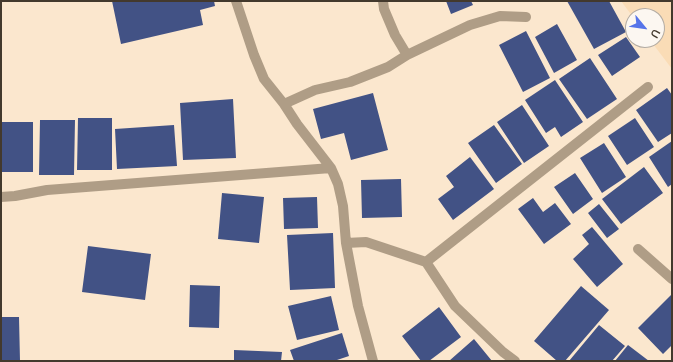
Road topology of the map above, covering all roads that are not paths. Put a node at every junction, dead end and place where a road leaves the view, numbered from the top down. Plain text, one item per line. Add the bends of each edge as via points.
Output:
1 (236, 1) edge
2 (383, 1) edge
3 (526, 17) dead end
4 (405, 56) junction
5 (648, 88) dead end
6 (284, 104) junction
7 (331, 168) junction
8 (1, 197) edge
9 (346, 243) junction
10 (638, 249) dead end
11 (423, 260) junction
12 (672, 278) edge
13 (373, 361) edge
14 (514, 361) edge

1 - 6 street via 264,79
2 - 4 street via 384,9
3 - 4 street via 500,16 470,25
4 - 6 street via 388,67 350,82 314,90
5 - 11 street
6 - 7 street
7 - 8 street via 55,190
7 - 9 street via 343,206
9 - 11 street via 366,242
9 - 13 street via 358,306
10 - 12 street
11 - 14 street via 455,306

